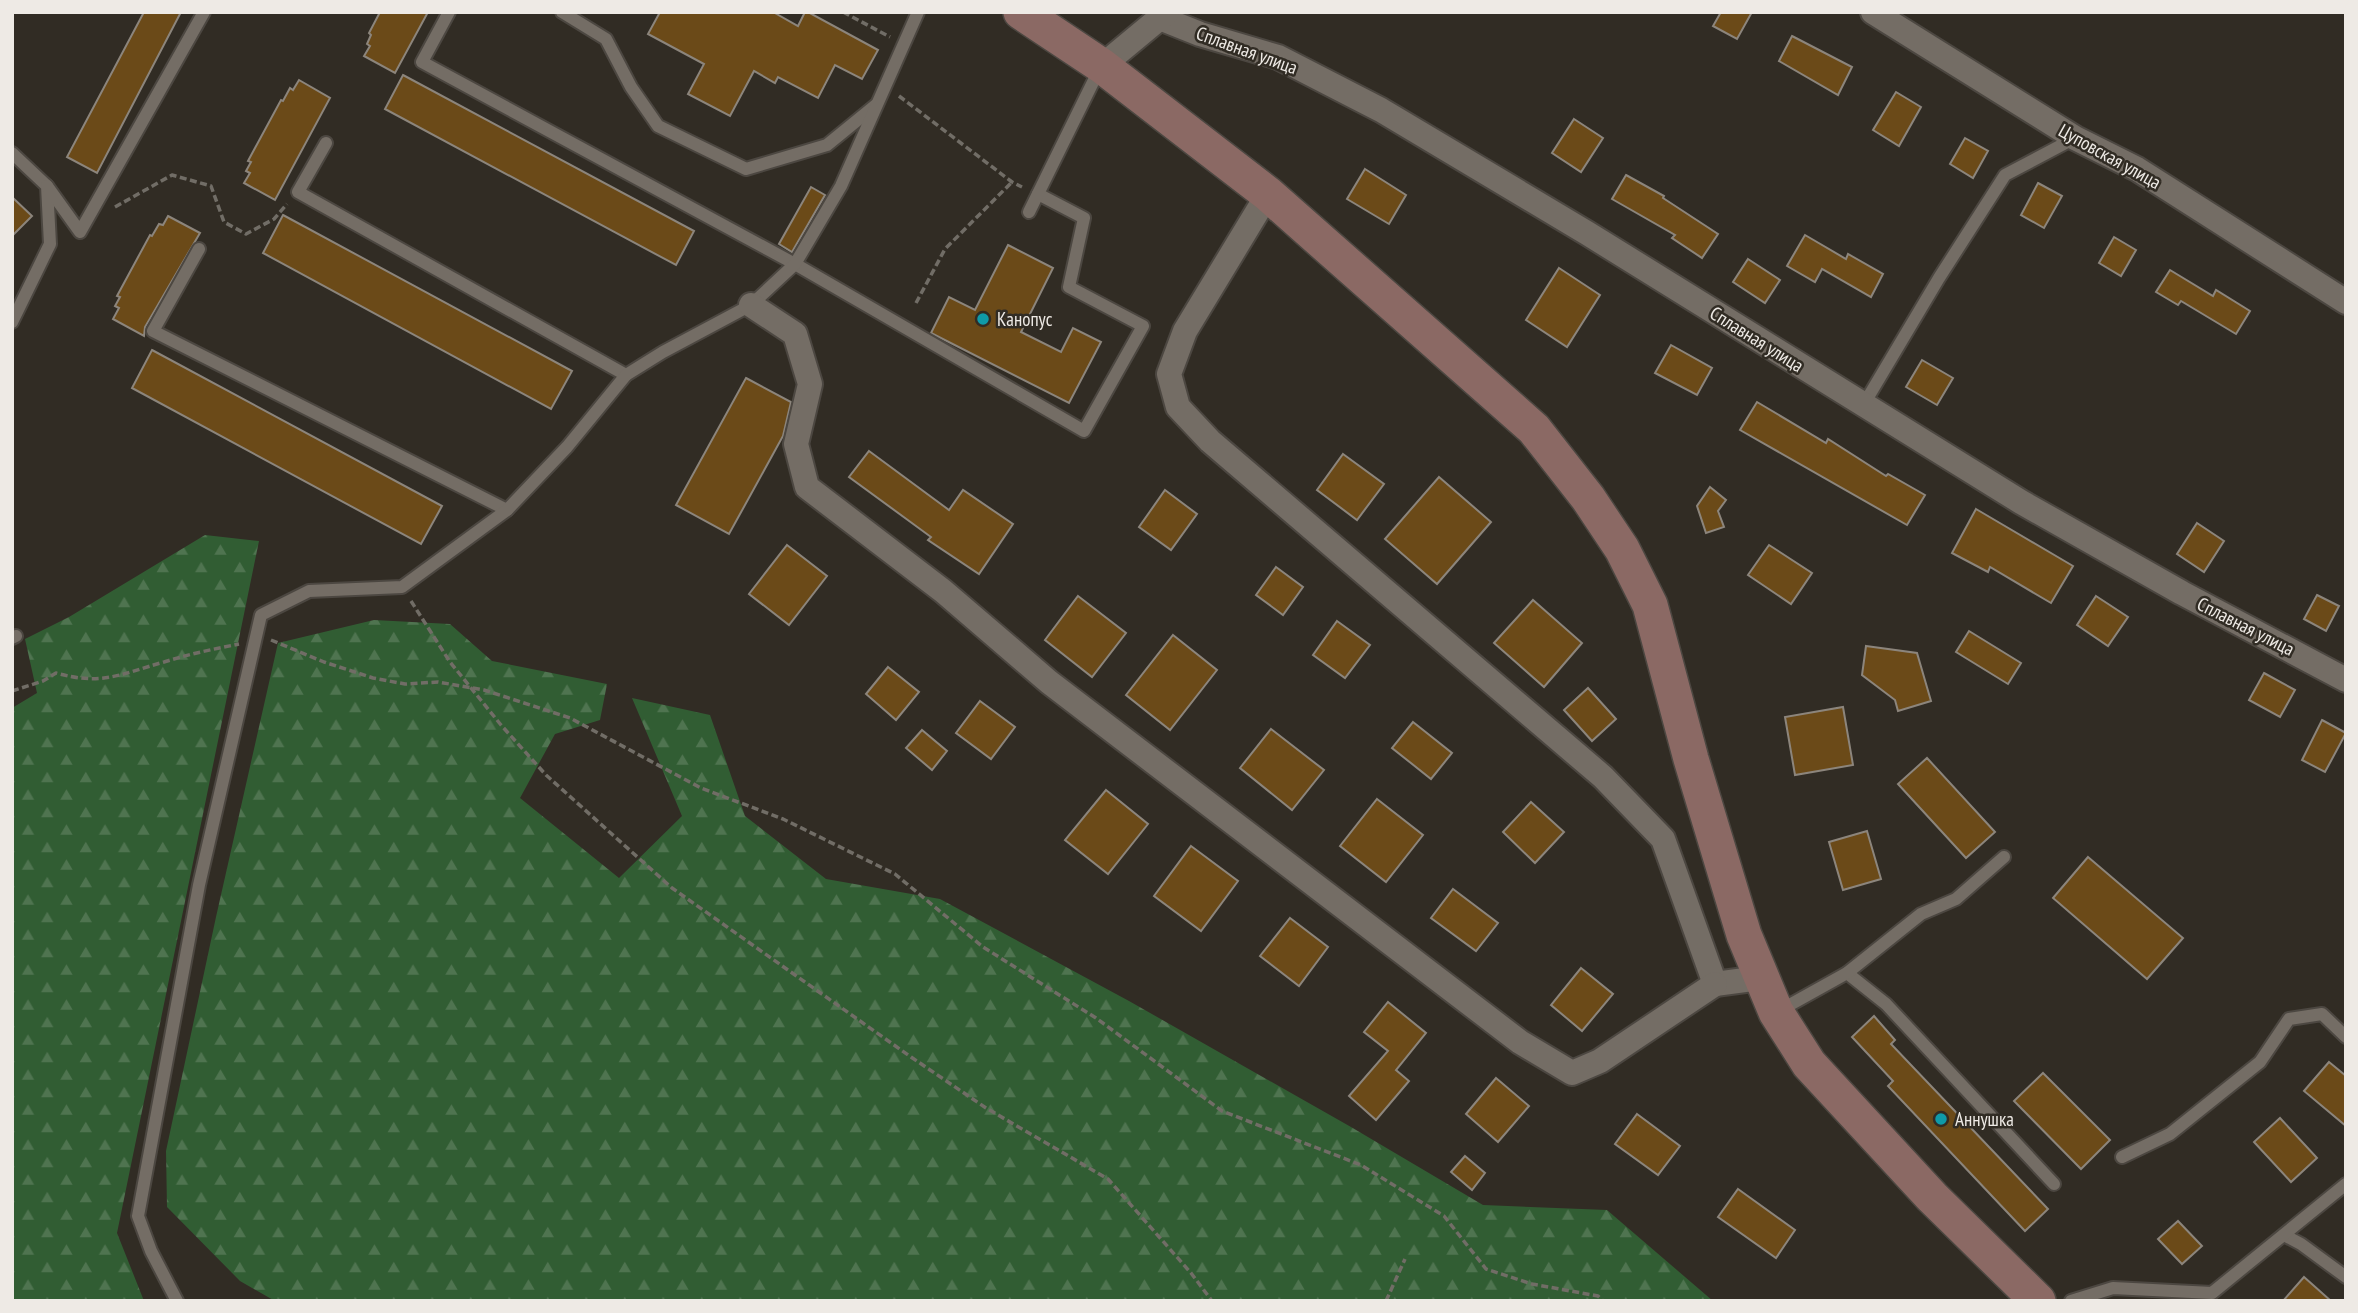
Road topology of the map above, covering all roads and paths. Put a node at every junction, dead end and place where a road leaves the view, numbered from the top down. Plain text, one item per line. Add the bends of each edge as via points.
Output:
1 (204, 12) edge
2 (449, 12) edge
3 (562, 12) edge
4 (843, 12) edge
5 (918, 12) edge
6 (1021, 12) edge
7 (1873, 12) edge
8 (1163, 15) edge
9 (904, 45) junction
10 (1102, 66) junction
11 (886, 86) junction
12 (879, 103) junction
13 (2075, 138) junction
14 (326, 143) dead end
15 (12, 153) edge
16 (1012, 182) junction
17 (47, 186) junction
18 (298, 192) junction
19 (1038, 194) junction
20 (1268, 194) junction
21 (1028, 212) dead end
22 (80, 232) junction
23 (199, 249) dead end
24 (795, 264) junction
25 (2346, 302) edge
26 (916, 303) dead end
27 (751, 305) junction
28 (12, 322) edge
29 (626, 375) junction
30 (1864, 404) junction
31 (507, 510) junction
32 (402, 587) junction
33 (255, 640) junction
34 (2346, 680) edge
35 (472, 690) junction
36 (12, 691) edge
37 (2004, 857) dead end
38 (1847, 973) junction
39 (1760, 978) junction
40 (1715, 984) junction
41 (1776, 1012) junction
42 (2346, 1037) edge
43 (2122, 1157) dead end
44 (2054, 1184) dead end
45 (2346, 1184) edge
46 (2284, 1235) junction
47 (1405, 1259) dead end
48 (2346, 1277) edge
49 (2217, 1297) edge
50 (177, 1301) edge
51 (1212, 1301) edge
52 (1386, 1301) edge
53 (1603, 1301) edge
54 (2038, 1301) edge
55 (2071, 1301) edge

1 - 22 lane
2 - 24 lane via 422,62
3 - 12 lane via 606,39 658,126 746,169 827,145
4 - 9 path
5 - 9 lane
6 - 10 main road
7 - 13 street, Цуповская улица
8 - 10 street
8 - 30 street, Сплавная улица via 1200,34 1278,57 1381,110
9 - 11 lane
10 - 19 lane
10 - 20 main road
11 - 12 lane
11 - 16 path
12 - 24 lane via 841,186
13 - 25 street, Цуповская улица via 2137,169
13 - 30 lane via 2006,175
14 - 18 lane
15 - 17 lane
16 - 19 path
16 - 26 path via 946,249
17 - 22 lane
17 - 28 lane via 50,244
18 - 22 path via 274,219 246,234 224,222 211,186 173,175 120,203
18 - 29 lane
19 - 21 lane
19 - 24 lane via 1084,218 1069,287 1143,326 1083,431
20 - 39 main road via 1534,429 1622,549 1650,605 1712,829
20 - 40 street via 1185,331 1169,374 1178,407 1210,441 1603,777 1663,839
23 - 31 lane via 153,331
24 - 27 lane
27 - 29 lane
27 - 40 street via 796,334 810,384 796,444 807,487 943,591 1049,682 1520,1042 1572,1073 1600,1061
29 - 31 lane
30 - 34 street, Сплавная улица via 2021,502
31 - 32 lane
32 - 33 lane via 309,591 261,615
32 - 35 path
33 - 35 path via 272,640 373,678 405,684 438,682
33 - 36 path via 124,676 80,680 56,673
33 - 50 lane via 199,885 138,1216 150,1251
35 - 51 path via 547,775 672,888 986,1108 1108,1179
35 - 53 path via 570,718 701,788 783,819 895,874 983,947 1096,1018 1222,1111 1361,1166 1444,1216 1486,1269 1532,1284 1598,1296
37 - 38 lane via 1956,898 1921,914
38 - 41 lane
38 - 44 lane via 1886,1004
39 - 40 street
39 - 41 main road
41 - 54 main road via 1809,1064 1931,1197
42 - 43 lane via 2322,1014 2289,1019 2260,1062 2171,1135
45 - 46 lane
46 - 48 lane
46 - 49 lane
47 - 52 path
49 - 55 lane via 2113,1288

